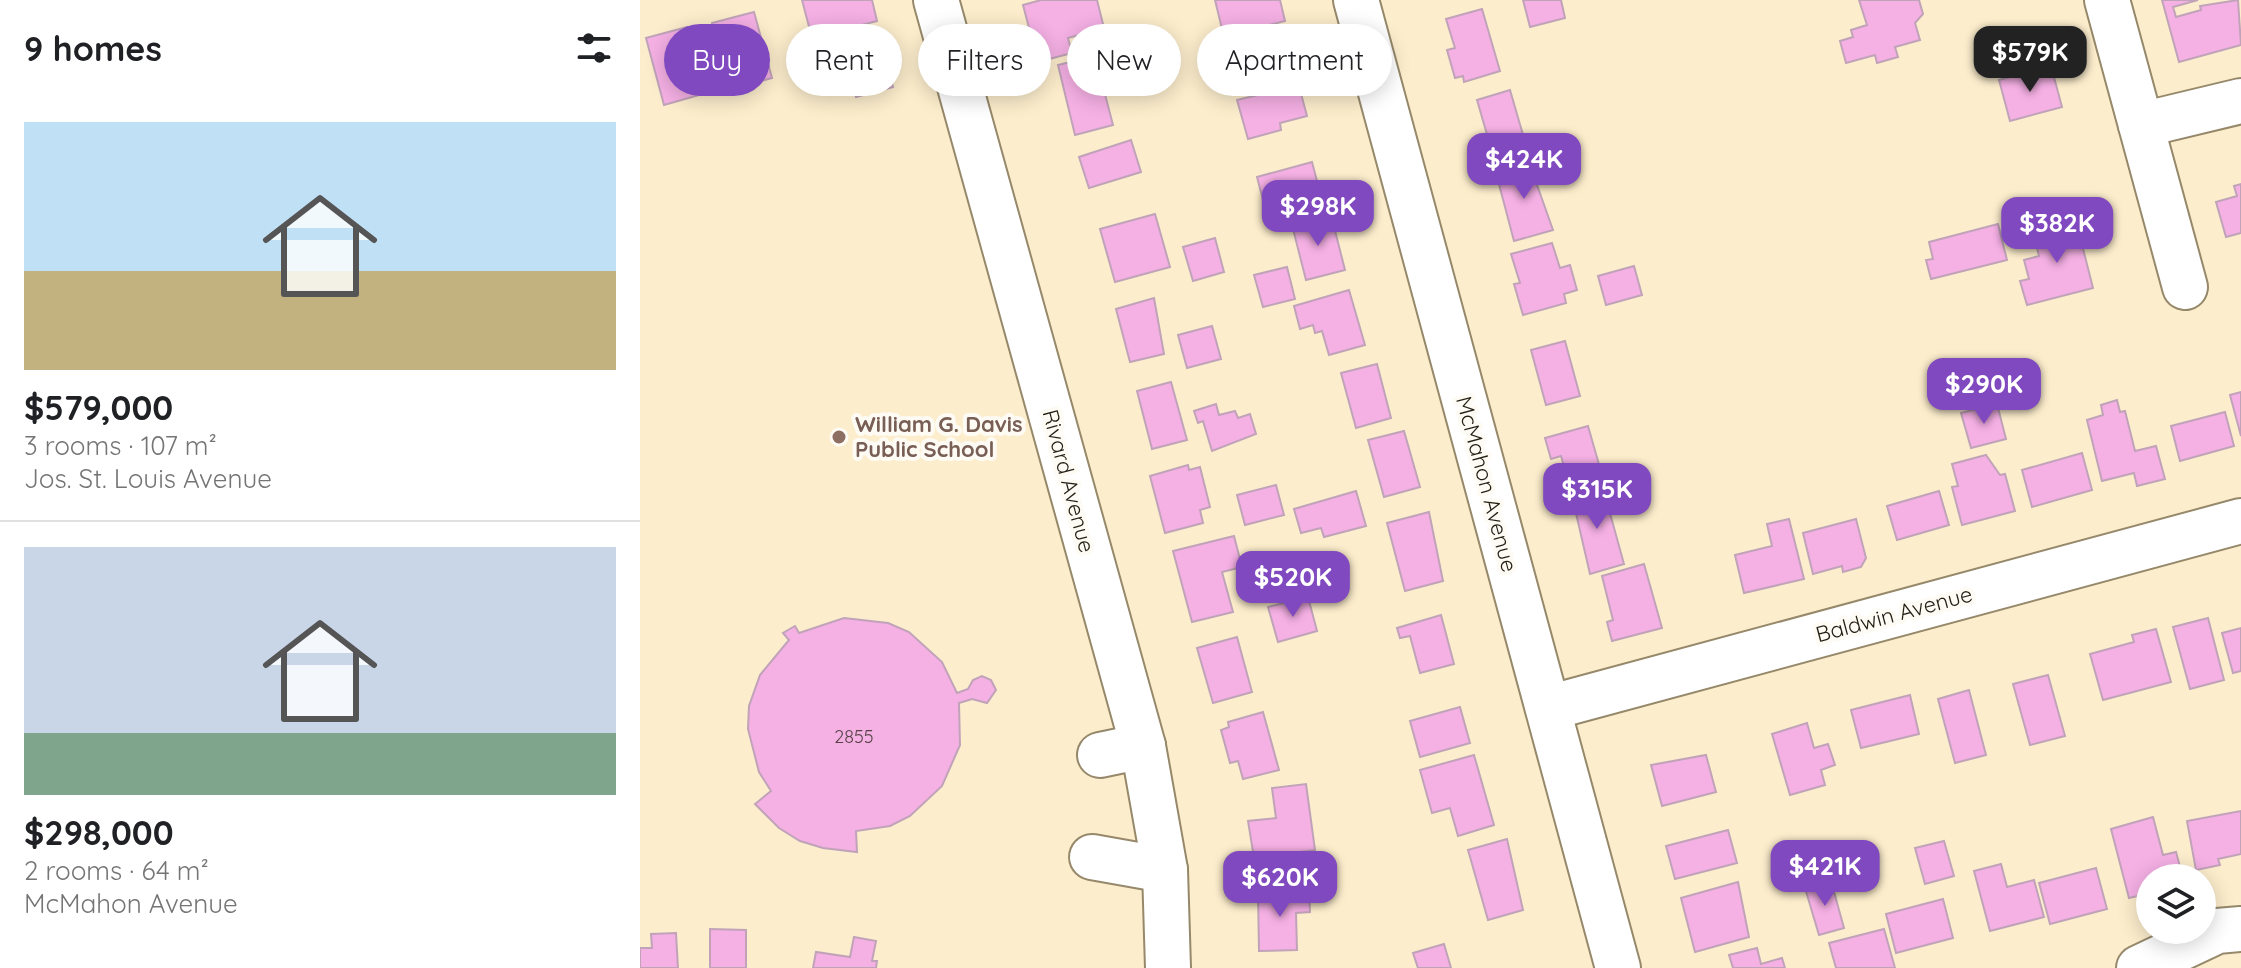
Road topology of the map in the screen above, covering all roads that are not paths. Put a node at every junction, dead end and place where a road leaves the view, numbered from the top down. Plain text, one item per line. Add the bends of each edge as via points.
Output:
1 (936, 0) edge
2 (1356, 0) edge
3 (2107, 0) edge
4 (2241, 101) edge
5 (2141, 125) junction
6 (2185, 287) dead end
7 (2241, 521) edge
8 (1548, 708) junction
9 (1143, 746) junction
10 (1100, 755) dead end
11 (1092, 857) dead end
12 (1165, 870) junction
13 (2241, 929) edge
14 (1168, 968) edge
15 (1618, 968) edge
16 (2139, 968) edge

1 - 9 street, Rivard Avenue
2 - 8 street, McMahon Avenue
3 - 5 street
4 - 5 street
5 - 6 street
7 - 8 street, Baldwin Avenue
8 - 15 street, McMahon Avenue
9 - 10 street
9 - 12 street, Rivard Avenue
11 - 12 street
12 - 14 street, Rivard Avenue
13 - 16 street via 2217,931

